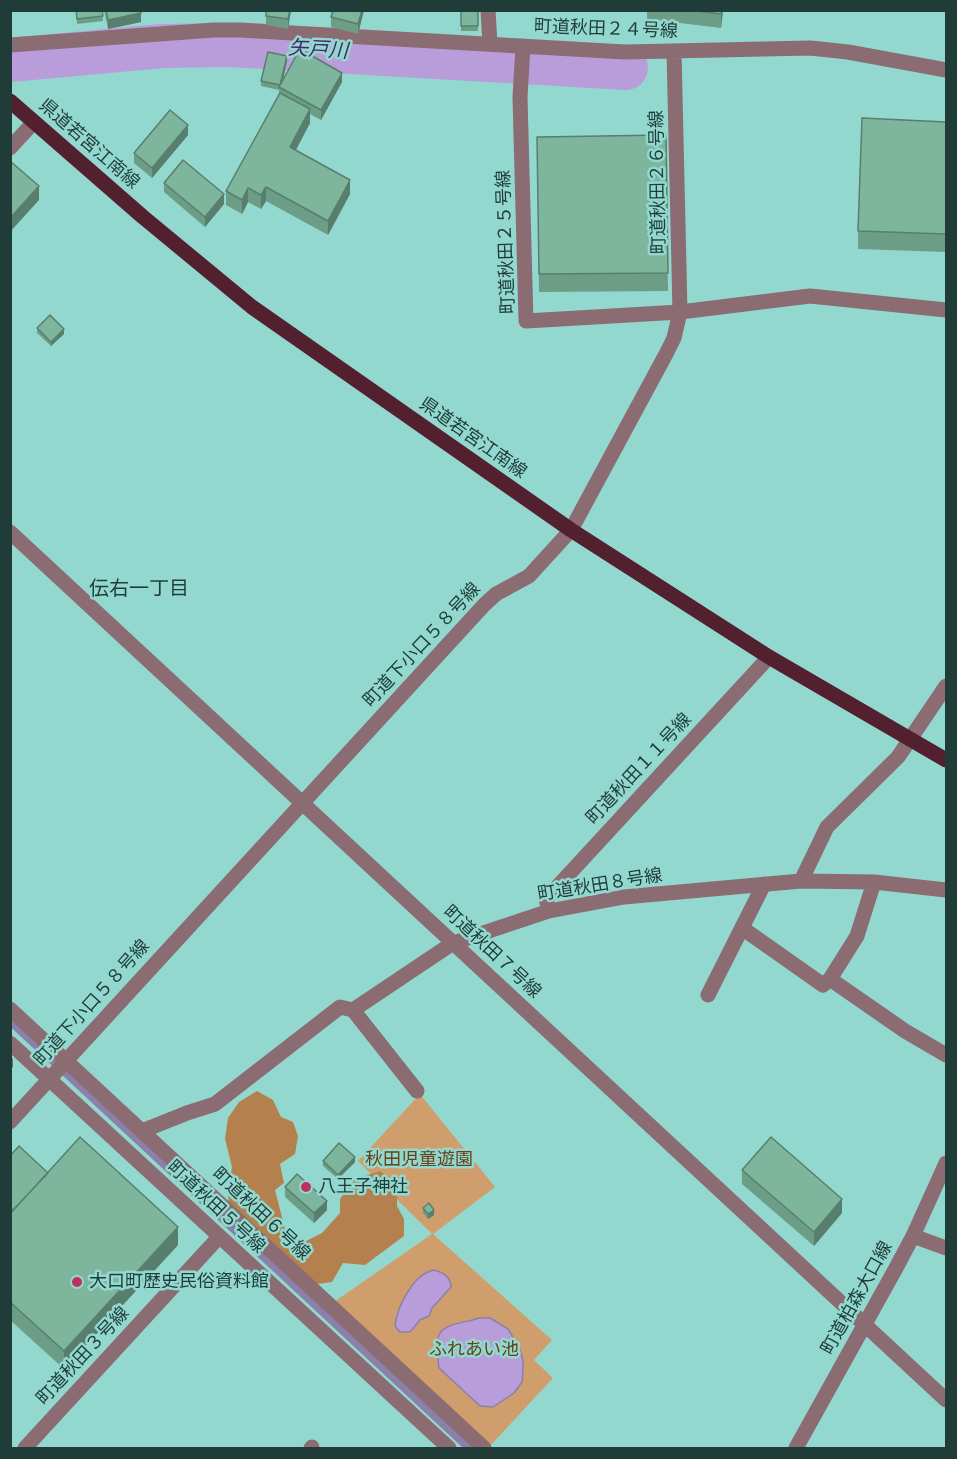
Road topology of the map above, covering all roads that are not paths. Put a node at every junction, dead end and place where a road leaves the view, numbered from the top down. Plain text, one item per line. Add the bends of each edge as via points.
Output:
1 (488, 10) edge
2 (490, 44) junction
3 (10, 45) edge
4 (523, 46) junction
5 (675, 51) junction
6 (946, 70) edge
7 (10, 101) edge
8 (34, 121) junction
9 (10, 148) edge
10 (946, 310) edge
11 (680, 312) junction
12 (571, 530) junction
13 (10, 532) edge
14 (770, 657) junction
15 (946, 686) edge
16 (910, 740) junction
17 (946, 760) edge
18 (302, 803) junction
19 (801, 881) junction
20 (874, 882) junction
21 (764, 884) junction
22 (946, 890) edge
23 (549, 911) junction
24 (742, 928) junction
25 (453, 943) junction
26 (830, 979) junction
27 (708, 995) dead end
28 (10, 1009) edge
29 (353, 1010) junction
30 (10, 1043) edge
31 (946, 1055) edge
32 (66, 1061) junction
33 (49, 1079) junction
34 (417, 1090) dead end
35 (10, 1122) edge
36 (142, 1131) junction
37 (946, 1163) edge
38 (913, 1236) junction
39 (219, 1237) junction
40 (946, 1248) edge
41 (865, 1325) junction
42 (946, 1400) edge
43 (25, 1449) edge
44 (449, 1449) edge
45 (484, 1449) edge
46 (796, 1449) edge

1 - 2 street
2 - 3 street, 町道秋田２４号線 via 214,30
2 - 4 street, 町道秋田２４号線
4 - 5 street, 町道秋田２４号線
4 - 11 street, 町道秋田２５号線 via 520,97 526,321
5 - 6 street, 町道秋田２４号線 via 810,48
5 - 11 street, 町道秋田２６号線
7 - 8 main road, 県道若宮江南線
8 - 9 street
8 - 12 main road, 県道若宮江南線 via 252,308
10 - 11 street via 810,296
11 - 12 street, 町道下小口５８号線 via 670,346
12 - 14 main road, 県道若宮江南線
12 - 18 street, 町道下小口５８号線 via 529,576 484,604
13 - 18 street, 町道秋田７号線
14 - 16 main road, 県道若宮江南線
14 - 23 street, 町道秋田１１号線 via 546,899
15 - 16 street
16 - 17 main road, 県道若宮江南線
16 - 19 street via 898,757 827,827
18 - 25 street, 町道秋田７号線
18 - 32 street, 町道下小口５８号線
19 - 20 street, 町道秋田８号線
19 - 21 street, 町道秋田８号線
20 - 22 street, 町道秋田８号線
20 - 26 street via 856,936
21 - 23 street, 町道秋田８号線 via 624,897
21 - 24 street
23 - 25 street, 町道秋田８号線
24 - 26 street via 823,985
24 - 27 street
25 - 29 street, 町道秋田８号線
25 - 41 street, 町道秋田７号線
26 - 31 street
28 - 32 street, 町道秋田６号線
29 - 34 street
29 - 36 street, 町道秋田８号線 via 340,1008 214,1104
30 - 33 street, 町道秋田５号線
32 - 33 street, 町道下小口５８号線
32 - 36 street, 町道秋田６号線
33 - 35 street, 町道下小口５８号線
33 - 39 street, 町道秋田５号線
36 - 45 street, 町道秋田６号線
37 - 38 street, 町道柏森大口線
38 - 40 street
38 - 41 street, 町道柏森大口線
39 - 43 street, 町道秋田３号線
39 - 44 street, 町道秋田５号線
41 - 42 street, 町道秋田７号線
41 - 46 street, 町道柏森大口線

